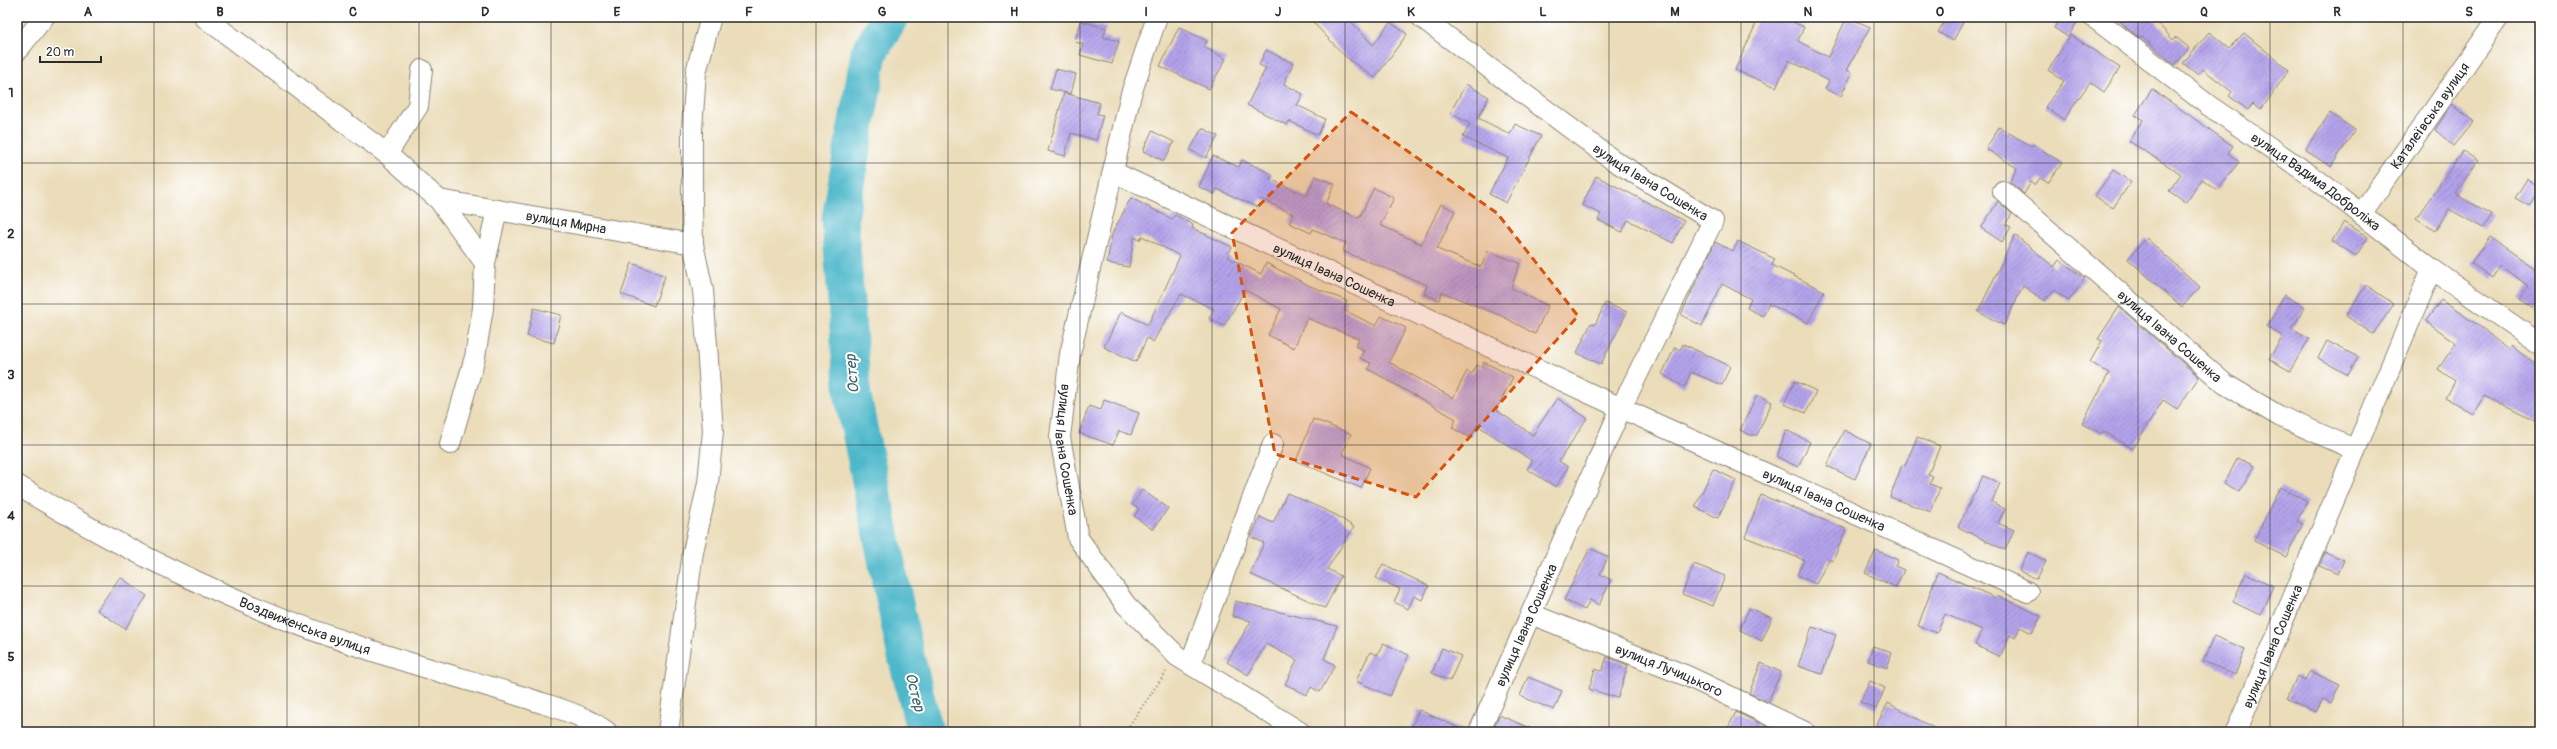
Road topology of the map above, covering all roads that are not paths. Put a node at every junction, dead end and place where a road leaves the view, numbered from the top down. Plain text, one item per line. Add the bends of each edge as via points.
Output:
1 (44, 17) edge
2 (204, 17) edge
3 (711, 17) edge
4 (1157, 17) edge
5 (1421, 17) edge
6 (2093, 17) edge
7 (2499, 17) edge
8 (17, 51) edge
9 (422, 70) dead end
10 (387, 154) junction
11 (1113, 172) junction
12 (2004, 190) dead end
13 (439, 200) junction
14 (497, 210) junction
15 (2361, 214) junction
16 (693, 244) junction
17 (485, 262) junction
18 (2432, 269) junction
19 (2540, 344) edge
20 (1622, 408) junction
21 (450, 444) dead end
22 (1273, 444) dead end
23 (2356, 450) junction
24 (17, 484) edge
25 (2028, 592) dead end
26 (1531, 614) junction
27 (1184, 660) junction
28 (607, 732) edge
29 (668, 732) edge
30 (1300, 732) edge
31 (1479, 732) edge
32 (1805, 732) edge
33 (2236, 732) edge

1 - 8 street
2 - 10 street
3 - 16 street via 696,72 692,129
4 - 11 street, вулиця Івана Сошенка via 1132,94
5 - 20 street, вулиця Івана Сошенка via 1613,160 1713,220
6 - 15 street, вулиця Вадима Доброліжа
7 - 15 street, Каталеївська вулиця
9 - 10 street via 418,106
10 - 13 street
11 - 20 street, вулиця Івана Сошенка
11 - 27 street, вулиця Івана Сошенка via 1070,354 1060,437 1078,538 1126,605
12 - 23 street, вулиця Івана Сошенка via 2225,384 2279,416
13 - 14 street, вулиця Мирна
13 - 17 street
14 - 16 street, вулиця Мирна
14 - 17 street
15 - 18 street, вулиця Вадима Доброліжа
16 - 29 street via 703,290 713,431 708,483 693,552
17 - 21 street via 483,308 475,357
18 - 19 street, вулиця Вадима Доброліжа
18 - 23 street, вулиця Івана Сошенка
20 - 25 street, вулиця Івана Сошенка
20 - 26 street, вулиця Івана Сошенка
22 - 27 street
23 - 33 street, вулиця Івана Сошенка
24 - 28 street, Воздвиженська вулиця via 52,507 151,558 259,607 375,652 574,714
26 - 31 street, вулиця Івана Сошенка
26 - 32 street, вулиця Лучицького via 1687,676
27 - 30 street, вулиця Івана Сошенка

